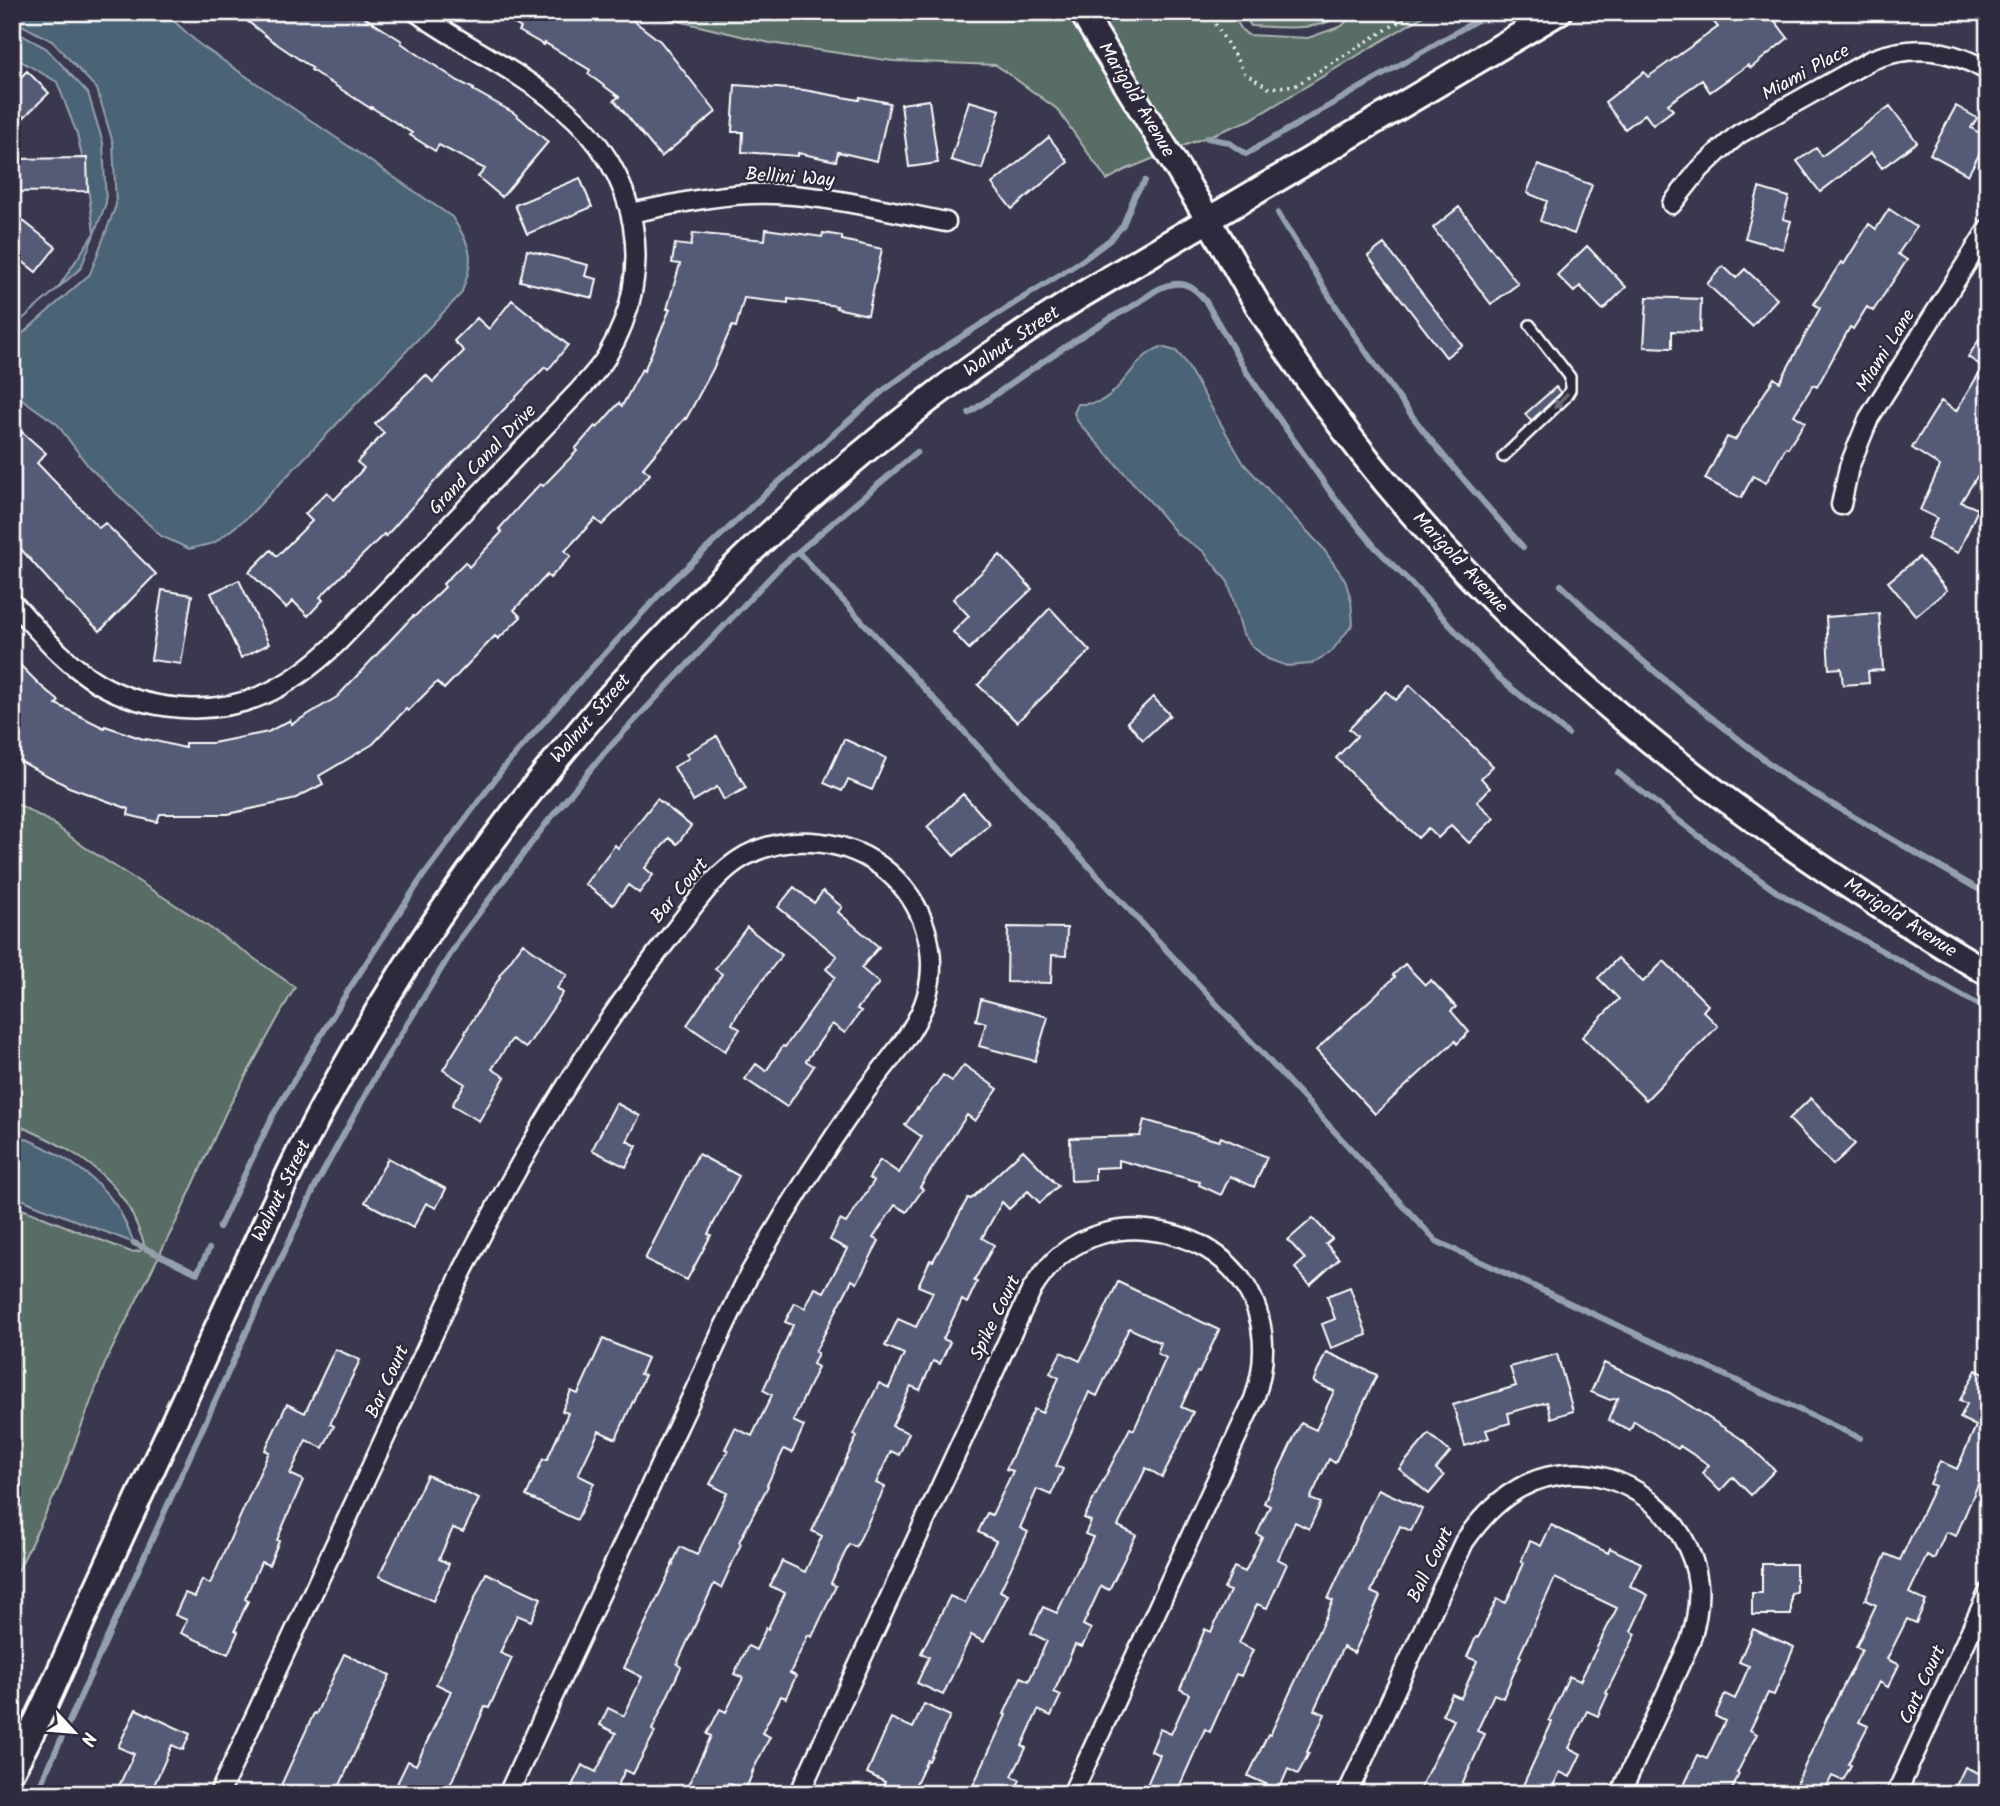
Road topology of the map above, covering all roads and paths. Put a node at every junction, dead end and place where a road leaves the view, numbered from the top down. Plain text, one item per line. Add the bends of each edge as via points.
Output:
1 (416, 12) edge
2 (1082, 12) edge
3 (1208, 12) edge
4 (1415, 12) edge
5 (1559, 12) edge
6 (1988, 71) edge
7 (1672, 204) dead end
8 (631, 213) junction
9 (1208, 219) junction
10 (946, 222) dead end
11 (1988, 229) edge
12 (1530, 326) dead end
13 (1503, 457) dead end
14 (1841, 505) dead end
15 (12, 602) edge
16 (1988, 973) edge
17 (1988, 1593) edge
18 (12, 1770) edge
19 (219, 1794) edge
20 (508, 1794) edge
21 (799, 1794) edge
22 (1072, 1794) edge
23 (1347, 1794) edge
24 (1620, 1794) edge
25 (1896, 1794) edge

1 - 8 street, Grand Canal Drive via 537,89 581,123 610,161
2 - 9 street, Marigold Avenue
3 - 4 path via 1245,73 1269,88 1296,85
5 - 9 street, Walnut Street
6 - 7 street, Miami Place via 1959,56 1927,50 1890,53 1871,60 1739,134
8 - 10 street, Bellini Way via 723,196 776,194
8 - 15 street, Grand Canal Drive via 636,247 633,285 628,310 605,359 337,643 283,685 221,706 180,708 141,701 98,683 66,660
9 - 16 street, Marigold Avenue via 1276,334 1325,404 1378,472 1493,601 1629,723 1765,827 1896,917
9 - 18 street, Walnut Street via 1005,345 863,452 662,639 528,793 392,988 305,1142
11 - 14 street, Miami Lane via 1869,418 1849,467
12 -> 13 lane via 1570,377 1570,390
17 - 25 street, Cart Court
19 - 20 street, Bar Court via 463,1270 549,1113 610,1019 659,949 724,871 765,847 812,841 838,846 878,863 909,893 923,918 931,970 919,1018 803,1184 747,1279
21 - 22 street, Spike Court via 1039,1277 1055,1260 1089,1238 1135,1228 1166,1231 1209,1248 1242,1280 1258,1312 1261,1373 1254,1399
23 - 24 street, Ball Court via 1464,1542 1479,1520 1520,1488 1574,1474 1609,1479 1655,1504 1687,1546 1698,1582 1699,1602 1690,1642

